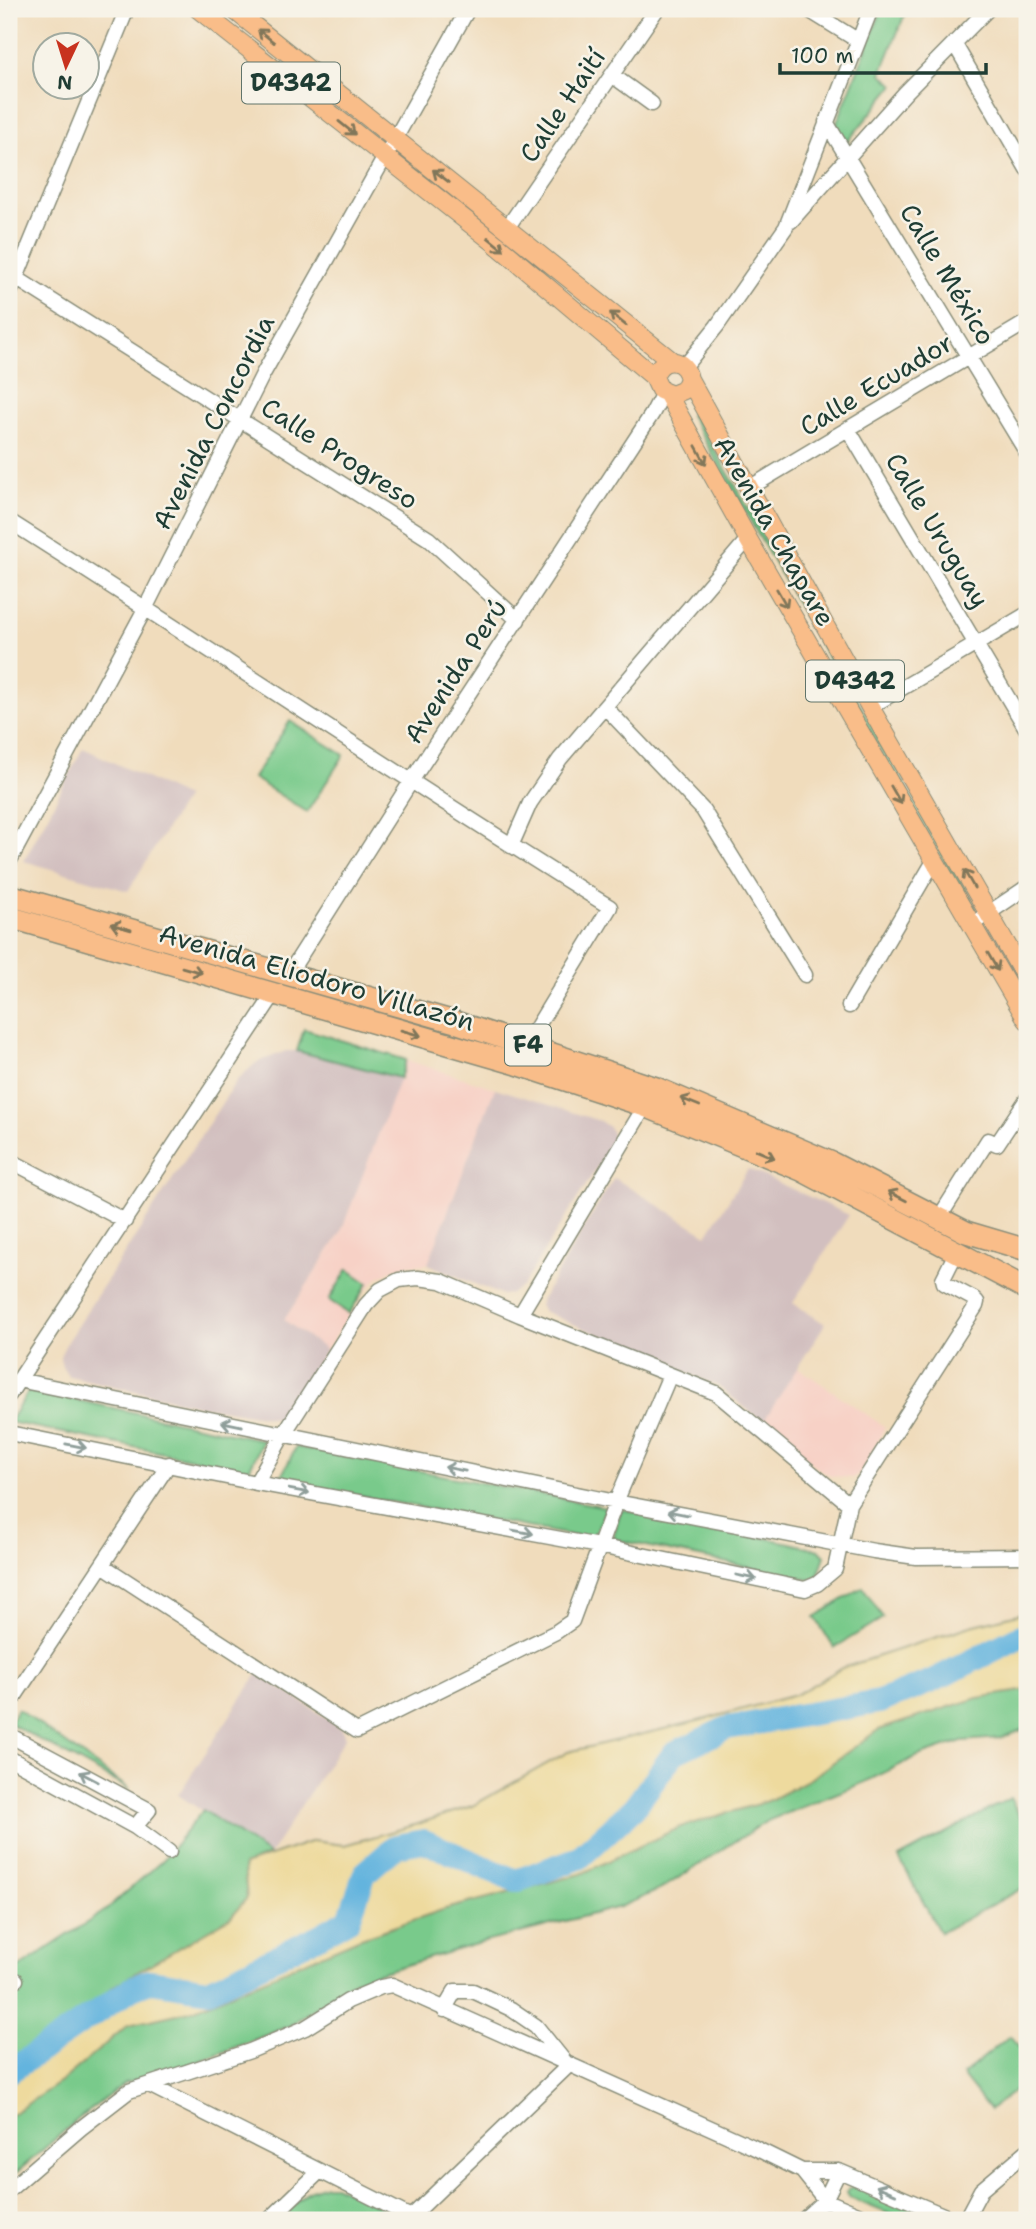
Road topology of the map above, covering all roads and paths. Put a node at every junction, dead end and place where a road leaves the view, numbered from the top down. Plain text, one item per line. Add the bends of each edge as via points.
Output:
1 (127, 9) edge
2 (198, 9) edge
3 (233, 9) edge
4 (468, 9) edge
5 (657, 9) edge
6 (807, 9) edge
7 (870, 9) edge
8 (988, 9) edge
9 (857, 40) junction
10 (954, 43) junction
11 (612, 75) junction
12 (652, 104) dead end
13 (826, 122) junction
14 (396, 140) junction
15 (384, 158) junction
16 (848, 158) junction
17 (1027, 169) edge
18 (786, 227) junction
19 (507, 228) junction
20 (13, 277) edge
21 (9, 295) edge
22 (1027, 322) edge
23 (970, 356) junction
24 (682, 369) junction
25 (662, 388) junction
26 (239, 418) junction
27 (848, 429) junction
28 (1027, 453) edge
29 (749, 488) junction
30 (9, 521) edge
31 (748, 538) junction
32 (146, 607) junction
33 (1027, 614) edge
34 (518, 620) junction
35 (976, 643) junction
36 (605, 707) junction
37 (870, 707) junction
38 (1027, 730) edge
39 (410, 783) junction
40 (511, 846) junction
41 (934, 861) junction
42 (9, 862) edge
43 (1027, 887) edge
44 (9, 895) edge
45 (989, 914) junction
46 (9, 917) edge
47 (971, 925) junction
48 (288, 975) junction
49 (805, 975) dead end
50 (1027, 980) edge
51 (274, 994) junction
52 (849, 1006) dead end
53 (1027, 1020) edge
54 (526, 1045) junction
55 (1027, 1099) edge
56 (645, 1106) junction
57 (9, 1160) edge
58 (939, 1218) junction
59 (125, 1221) junction
60 (1027, 1250) edge
61 (957, 1251) junction
62 (1027, 1289) edge
63 (520, 1315) junction
64 (670, 1375) junction
65 (18, 1380) junction
66 (9, 1395) edge
67 (9, 1433) edge
68 (284, 1435) junction
69 (169, 1464) junction
70 (256, 1483) junction
71 (616, 1502) junction
72 (849, 1504) junction
73 (841, 1544) junction
74 (599, 1546) junction
75 (1027, 1556) edge
76 (102, 1565) junction
77 (9, 1704) edge
78 (9, 1735) edge
79 (9, 1758) edge
80 (135, 1827) junction
81 (169, 1852) dead end
82 (444, 2010) junction
83 (568, 2066) junction
84 (149, 2085) junction
85 (1027, 2151) edge
86 (320, 2171) junction
87 (802, 2171) junction
88 (839, 2171) junction
89 (9, 2190) edge
90 (825, 2200) junction
91 (414, 2218) edge
92 (269, 2220) edge
93 (803, 2220) edge
94 (872, 2220) edge
95 (955, 2220) edge
96 (965, 2220) edge

1 - 20 street
2 -> 15 main road, Avenida Chapare / D4342
14 -> 3 main road, Avenida Chapare / D4342
4 - 14 street, Avenida Concordia
5 - 11 street, Calle Haití
6 - 9 street
7 - 9 street
8 - 10 street
9 - 13 street
10 - 16 street
10 - 17 street
11 - 12 street
11 - 19 street, Calle Haití
13 - 16 street, Calle México
13 - 18 street
14 - 15 street, Avenida Concordia
19 -> 14 main road, Avenida Chapare / D4342
15 -> 25 main road, Avenida Chapare / D4342 via 496,244
15 - 26 street, Avenida Concordia
16 - 18 street
16 - 23 street, Calle México
18 - 24 street
24 -> 19 main road, Avenida Chapare / D4342
20 - 21 street
20 - 26 street, Calle Progreso
22 - 23 street, Calle Ecuador
23 - 27 street, Calle Ecuador
23 - 28 street, Calle México
24 - 25 main road via 682,393
24 - 25 main road via 660,365
24 - 29 main road, Avenida Chapare / D4342
25 -> 31 main road, Avenida Chapare / D4342
25 - 34 street, Avenida Perú via 652,414
26 - 32 street, Avenida Concordia
26 - 34 street, Calle Progreso via 429,539
27 - 29 street, Calle Ecuador
27 - 35 street, Calle Uruguay
29 - 37 main road, Avenida Chapare / D4342
30 - 32 street
31 - 36 street
31 -> 41 main road, Avenida Chapare / D4342
32 - 39 street
32 - 42 street, Avenida Concordia
33 - 35 street
34 - 39 street, Avenida Perú
35 - 37 street
35 - 38 street, Calle Uruguay
36 - 40 street via 530,803
36 - 49 street via 703,810
45 -> 37 main road, Avenida Chapare / D4342
39 - 40 street
39 - 48 street, Avenida Perú
40 - 54 street via 610,907
41 - 47 main road, Avenida Chapare / D4342
41 - 52 street
43 - 45 street
48 -> 44 highway, Avenida Eliodoro Villazón / F4
45 - 47 street
45 - 50 main road, Avenida Chapare / D4342
46 -> 51 highway, Avenida Eliodoro Villazón / F4
47 -> 53 main road, Avenida Chapare / D4342
48 - 54 highway, Avenida Eliodoro Villazón / F4
51 -> 56 highway, Avenida Eliodoro Villazón / F4
51 - 59 street
58 -> 54 highway, Avenida Eliodoro Villazón / F4 via 750,1127 656,1088
55 - 58 street via 997,1144 988,1140
56 -> 61 highway, Avenida Eliodoro Villazón / F4 via 802,1170
56 - 63 street
57 - 59 street
58 - 60 highway, Avenida Eliodoro Villazón / F4 via 966,1232
59 - 65 street
61 - 62 highway, Avenida Eliodoro Villazón / F4
61 - 72 street via 944,1283 974,1298 976,1306
63 - 64 street
63 - 68 street via 441,1281 399,1280 380,1290 366,1305
64 - 71 street
64 - 72 street via 716,1393
65 - 66 street
68 -> 65 street
67 -> 69 street
68 - 70 street
71 -> 68 street
69 - 70 street
69 - 76 street
70 -> 74 street
73 -> 71 street
71 - 74 street
72 - 73 street
74 -> 73 street via 805,1589 835,1569
73 - 75 street via 916,1557
74 - 76 street via 572,1621 357,1731
76 - 77 street
80 -> 78 street via 149,1810
79 - 80 street
80 - 81 street
82 - 83 street
82 - 83 street via 455,1991 473,1991 536,2026
82 - 84 street via 392,1985 381,1987 305,2028
83 - 87 street
83 - 91 street
84 - 86 street
84 - 89 street via 130,2091
85 - 96 street via 981,2190
86 - 91 street
86 - 92 street
87 - 88 street
87 - 90 street
88 - 90 street
95 -> 88 street
90 - 93 street
90 - 94 street

